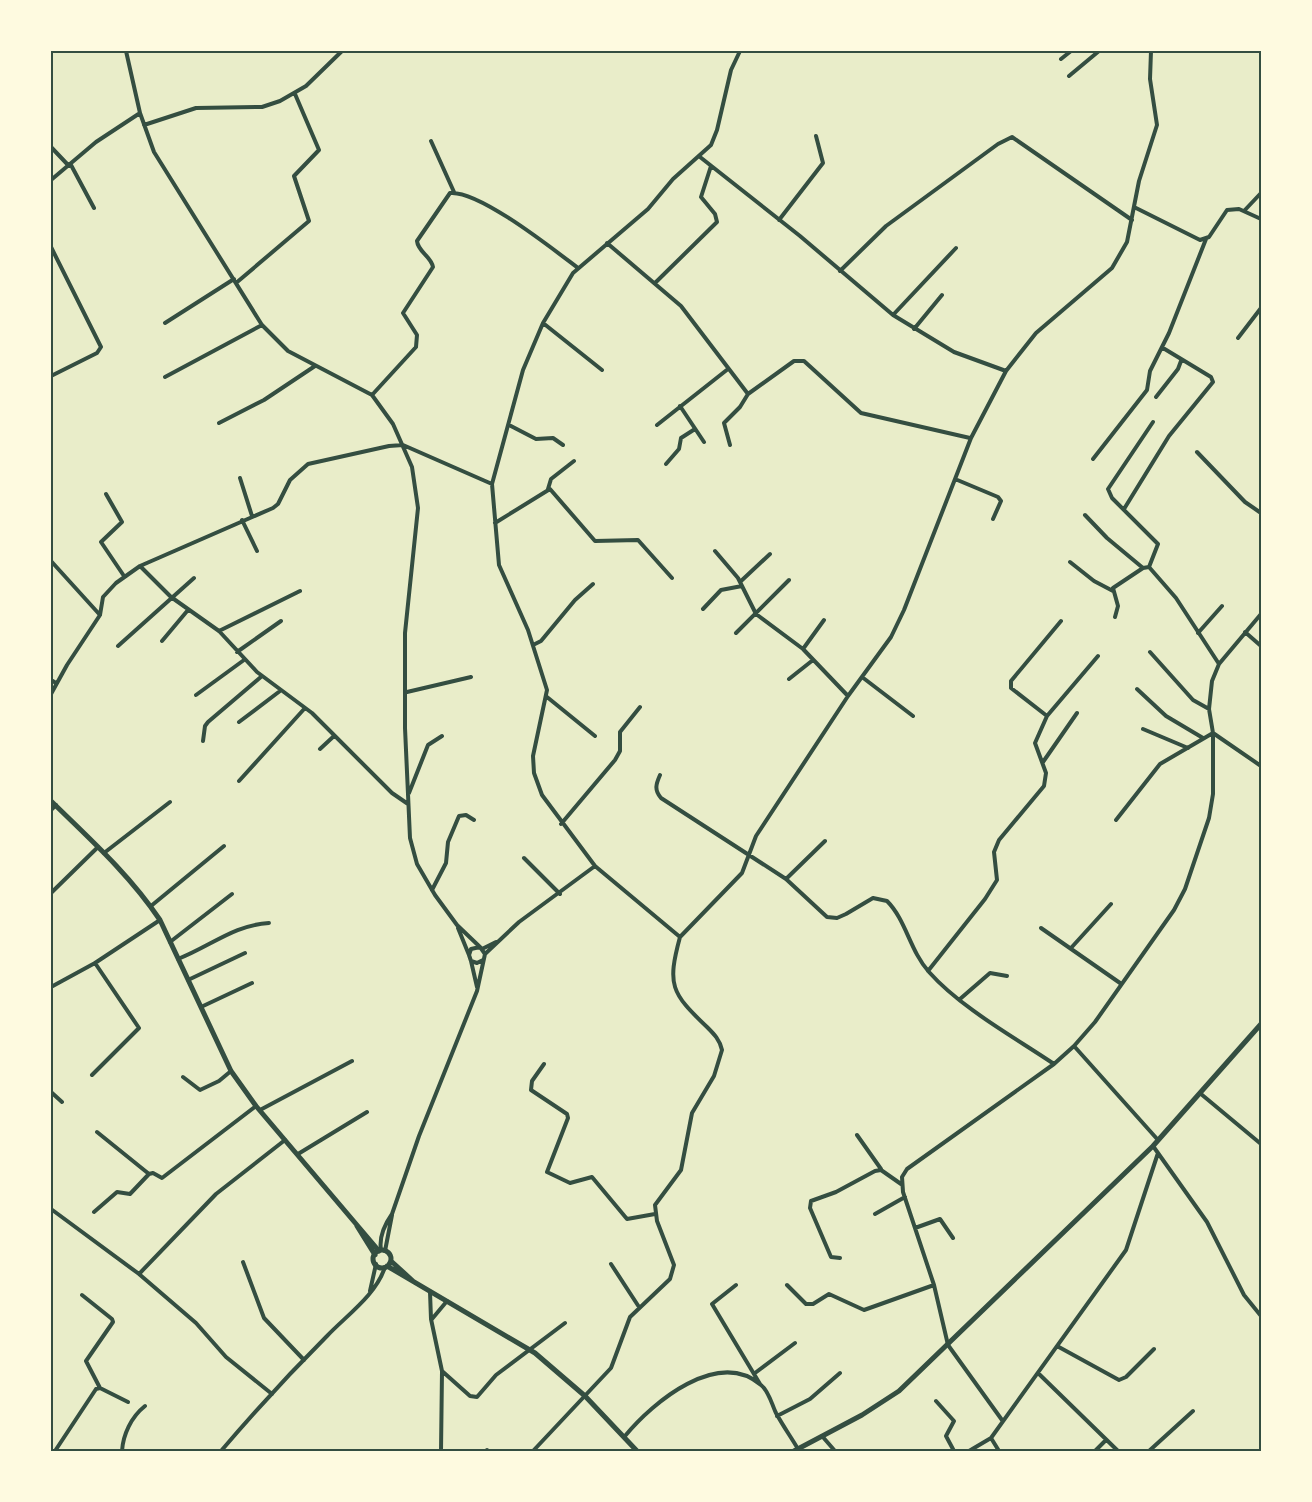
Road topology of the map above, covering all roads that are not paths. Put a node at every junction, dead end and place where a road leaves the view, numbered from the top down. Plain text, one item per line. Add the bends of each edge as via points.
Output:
1 (126, 51) edge
2 (342, 51) edge
3 (740, 51) edge
4 (1071, 51) edge
5 (1098, 51) edge
6 (1151, 51) edge
7 (1061, 58) dead end
8 (1069, 76) dead end
9 (295, 94) junction
10 (140, 113) junction
11 (144, 125) junction
12 (816, 136) dead end
13 (431, 141) dead end
14 (51, 147) edge
15 (56, 154) junction
16 (700, 157) junction
17 (51, 158) edge
18 (70, 166) junction
19 (711, 166) junction
20 (51, 180) edge
21 (454, 192) junction
22 (1261, 193) edge
23 (1134, 207) junction
24 (94, 208) dead end
25 (1244, 211) junction
26 (1261, 219) edge
27 (779, 220) junction
28 (1132, 220) junction
29 (1206, 239) junction
30 (607, 243) junction
31 (51, 247) edge
32 (956, 248) dead end
33 (578, 268) junction
34 (840, 271) junction
35 (235, 281) junction
36 (655, 283) junction
37 (942, 295) dead end
38 (1261, 308) edge
39 (893, 315) junction
40 (165, 323) dead end
41 (543, 323) junction
42 (262, 325) junction
43 (914, 329) junction
44 (1238, 338) dead end
45 (1163, 348) junction
46 (1181, 361) junction
47 (316, 366) junction
48 (728, 369) junction
49 (602, 370) dead end
50 (1006, 371) junction
51 (51, 376) edge
52 (165, 377) dead end
53 (748, 394) junction
54 (372, 395) junction
55 (1156, 398) dead end
56 (680, 406) junction
57 (1153, 422) dead end
58 (219, 423) dead end
59 (508, 425) junction
60 (657, 425) dead end
61 (695, 429) junction
62 (971, 438) junction
63 (704, 442) dead end
64 (403, 445) junction
65 (562, 445) dead end
66 (730, 445) dead end
67 (1197, 452) dead end
68 (1093, 459) dead end
69 (574, 460) dead end
70 (666, 464) dead end
71 (240, 478) dead end
72 (955, 479) junction
73 (492, 484) junction
74 (548, 489) junction
75 (106, 494) dead end
76 (1124, 509) junction
77 (1261, 513) edge
78 (1085, 515) dead end
79 (252, 516) junction
80 (993, 519) dead end
81 (242, 520) junction
82 (495, 523) junction
83 (257, 551) dead end
84 (714, 551) dead end
85 (770, 554) dead end
86 (51, 561) edge
87 (1070, 562) dead end
88 (140, 566) junction
89 (1146, 567) junction
90 (124, 576) junction
91 (194, 578) dead end
92 (672, 578) dead end
93 (789, 580) dead end
94 (593, 584) dead end
95 (741, 584) junction
96 (300, 591) dead end
97 (1113, 591) junction
98 (171, 597) junction
99 (1222, 606) dead end
100 (703, 609) dead end
101 (188, 610) junction
102 (756, 614) junction
103 (1261, 614) edge
104 (100, 615) junction
105 (1114, 617) dead end
106 (824, 620) dead end
107 (281, 621) dead end
108 (1061, 621) dead end
109 (219, 631) junction
110 (1245, 632) junction
111 (736, 633) dead end
112 (1198, 633) junction
113 (162, 641) dead end
114 (533, 645) junction
115 (118, 646) dead end
116 (1261, 646) edge
117 (803, 649) junction
118 (237, 652) junction
119 (1150, 652) dead end
120 (1098, 656) dead end
121 (244, 660) junction
122 (813, 660) junction
123 (1219, 664) junction
124 (262, 676) junction
125 (471, 677) dead end
126 (862, 677) junction
127 (789, 679) dead end
128 (51, 680) edge
129 (56, 683) junction
130 (1137, 689) dead end
131 (280, 691) junction
132 (407, 692) junction
133 (51, 694) edge
134 (196, 694) dead end
135 (848, 696) junction
136 (548, 697) junction
137 (640, 707) dead end
138 (305, 708) junction
139 (1209, 709) junction
140 (1077, 713) dead end
141 (913, 716) dead end
142 (1047, 716) junction
143 (239, 722) dead end
144 (1143, 729) dead end
145 (1213, 733) junction
146 (334, 736) junction
147 (442, 736) dead end
148 (595, 736) dead end
149 (1204, 739) junction
150 (203, 741) dead end
151 (1188, 748) junction
152 (320, 749) dead end
153 (1043, 762) junction
154 (1261, 766) edge
155 (660, 775) dead end
156 (239, 781) dead end
157 (408, 793) junction
158 (170, 802) dead end
159 (408, 804) junction
160 (53, 805) edge
161 (474, 820) dead end
162 (1116, 820) dead end
163 (561, 824) junction
164 (825, 841) dead end
165 (224, 846) dead end
166 (99, 847) junction
167 (104, 853) junction
168 (750, 853) junction
169 (524, 858) dead end
170 (595, 866) junction
171 (786, 879) junction
172 (432, 890) junction
173 (51, 893) edge
174 (232, 894) dead end
175 (560, 894) junction
176 (1111, 904) dead end
177 (151, 906) junction
178 (160, 920) junction
179 (269, 922) dead end
180 (457, 925) junction
181 (1041, 928) dead end
182 (680, 937) junction
183 (499, 940) junction
184 (170, 942) junction
185 (481, 948) junction
186 (1071, 948) junction
187 (245, 953) dead end
188 (485, 954) junction
189 (469, 955) junction
190 (178, 959) junction
191 (483, 960) junction
192 (471, 961) junction
193 (95, 963) junction
194 (928, 971) junction
195 (1007, 976) dead end
196 (188, 981) junction
197 (252, 983) dead end
198 (1120, 983) junction
199 (51, 987) edge
200 (477, 991) junction
201 (960, 999) junction
202 (200, 1007) junction
203 (1261, 1024) edge
204 (1074, 1046) junction
205 (352, 1061) dead end
206 (544, 1064) dead end
207 (1054, 1064) junction
208 (231, 1071) junction
209 (92, 1075) dead end
210 (183, 1077) dead end
211 (51, 1092) edge
212 (1201, 1094) junction
213 (62, 1102) dead end
214 (258, 1108) junction
215 (367, 1112) dead end
216 (97, 1132) dead end
217 (857, 1136) dead end
218 (286, 1139) junction
219 (1158, 1140) junction
220 (1261, 1144) edge
221 (1153, 1146) junction
222 (1158, 1153) junction
223 (298, 1154) junction
224 (881, 1170) junction
225 (149, 1174) junction
226 (901, 1184) junction
227 (904, 1197) junction
228 (51, 1209) edge
229 (94, 1212) dead end
230 (655, 1214) junction
231 (874, 1214) dead end
232 (915, 1228) junction
233 (953, 1238) dead end
234 (380, 1252) junction
235 (840, 1258) dead end
236 (243, 1262) dead end
237 (376, 1264) junction
238 (611, 1264) dead end
239 (388, 1265) junction
240 (139, 1274) junction
241 (736, 1285) dead end
242 (787, 1285) dead end
243 (934, 1285) junction
244 (430, 1292) junction
245 (82, 1294) dead end
246 (369, 1295) junction
247 (447, 1301) junction
248 (639, 1306) junction
249 (1261, 1316) edge
250 (431, 1319) junction
251 (565, 1323) dead end
252 (795, 1342) dead end
253 (948, 1345) junction
254 (1057, 1346) junction
255 (1154, 1349) dead end
256 (529, 1350) junction
257 (304, 1360) junction
258 (442, 1371) junction
259 (755, 1373) junction
260 (840, 1373) dead end
261 (1038, 1373) junction
262 (761, 1385) junction
263 (100, 1388) junction
264 (272, 1394) junction
265 (585, 1396) junction
266 (936, 1401) dead end
267 (128, 1402) dead end
268 (145, 1406) dead end
269 (1193, 1411) dead end
270 (777, 1416) junction
271 (1002, 1420) junction
272 (625, 1436) junction
273 (822, 1436) junction
274 (991, 1438) junction
275 (1106, 1440) junction
276 (796, 1450) edge
277 (55, 1451) edge
278 (122, 1451) edge
279 (222, 1451) edge
280 (441, 1451) edge
281 (533, 1451) edge
282 (638, 1451) edge
283 (835, 1451) edge
284 (954, 1451) edge
285 (969, 1451) edge
286 (999, 1451) edge
287 (1095, 1451) edge
288 (1118, 1451) edge
289 (1149, 1451) edge

1 - 10 street
2 - 9 street
3 - 16 street via 727,82 717,130
4 - 7 street
5 - 8 street
6 - 23 street via 1150,79 1157,125
9 - 11 street via 262,107 196,108
9 - 35 street via 319,150 294,176 309,221
10 - 11 street
10 - 18 street via 96,142
11 - 35 street via 177,192
12 - 27 street via 823,163
13 - 21 street
14 - 15 street
15 - 17 street
15 - 18 street
16 - 19 street
16 - 30 street
18 - 20 street
18 - 24 street
19 - 27 street
19 - 36 street via 701,197 717,222
21 - 33 street via 483,203 523,227
21 - 54 street via 417,241 433,267 403,313 417,335 416,347
22 - 25 street
23 - 28 street
23 - 29 street via 1200,240
25 - 26 street
25 - 29 street via 1227,210
27 - 34 street
28 - 34 street via 1012,137 886,226
28 - 50 street via 1127,242 1112,268 1036,333
29 - 45 street
30 - 33 street
30 - 36 street
31 - 51 street via 101,347 97,353
32 - 39 street
33 - 41 street
34 - 39 street
35 - 40 street
35 - 42 street
36 - 48 street via 681,306
37 - 43 street
38 - 44 street
39 - 43 street
41 - 49 street
41 - 59 street via 526,360
42 - 47 street via 288,351
42 - 52 street
43 - 50 street via 954,352
45 - 46 street
45 - 68 street via 1150,371 1143,397
46 - 55 street
46 - 76 street via 1211,377 1213,382 1169,436
47 - 54 street
47 - 58 street
48 - 53 street
48 - 56 street
50 - 62 street
53 - 62 street via 794,361 804,361 861,413
53 - 66 street via 724,423
54 - 64 street
56 - 60 street
56 - 61 street
57 - 76 street via 1109,486 1110,496
59 - 65 street via 536,439 553,438
59 - 73 street
61 - 63 street
61 - 70 street via 681,438 680,449
62 - 72 street
64 - 73 street
64 - 79 street via 308,464 290,480 278,504
64 - 132 street via 412,467 418,508 405,633
67 - 77 street via 1245,502
69 - 74 street via 552,479
71 - 79 street
72 - 80 street via 998,497 1001,501
72 - 126 street via 899,624
73 - 82 street
74 - 82 street
74 - 92 street via 595,541 638,540
75 - 90 street via 122,522 101,542
76 - 89 street via 1158,544
78 - 89 street via 1107,538
79 - 81 street
81 - 83 street
81 - 88 street
82 - 114 street via 501,570
84 - 95 street
85 - 95 street
86 - 104 street
87 - 97 street
88 - 90 street
88 - 98 street
89 - 97 street
89 - 112 street via 1176,598
90 - 104 street via 103,597
91 - 98 street
93 - 102 street
94 - 114 street
95 - 100 street via 721,590
95 - 102 street
96 - 109 street
97 - 105 street via 1118,606
98 - 101 street
98 - 115 street
99 - 112 street
101 - 109 street
101 - 113 street
102 - 111 street
102 - 117 street
103 - 110 street
104 - 129 street
106 - 117 street
107 - 118 street
108 - 142 street via 1011,681 1011,688
109 - 118 street
110 - 116 street
110 - 123 street
112 - 123 street
114 - 136 street
117 - 122 street
118 - 121 street
119 - 139 street via 1193,700
120 - 142 street
121 - 124 street
121 - 134 street
122 - 127 street
122 - 135 street
123 - 139 street via 1209,693
124 - 131 street
124 - 150 street via 208,722
125 - 132 street
126 - 135 street
126 - 141 street
128 - 129 street
129 - 133 street
130 - 149 street via 1166,717
131 - 138 street
131 - 143 street
132 - 157 street
135 - 168 street via 756,836
136 - 148 street
136 - 163 street via 535,737 532,766 542,795
137 - 163 street via 620,732 620,751 615,760
138 - 146 street
138 - 156 street
139 - 145 street
140 - 153 street
142 - 153 street via 1035,738
144 - 151 street
145 - 149 street
145 - 154 street
145 - 198 street via 1213,794 1195,865 1174,910
146 - 152 street
146 - 159 street
147 - 157 street via 428,745
149 - 151 street
151 - 162 street via 1160,764
153 - 194 street via 1044,786 995,847 997,880
155 - 168 street via 656,792 661,798
157 - 159 street
158 - 167 street
159 - 172 street via 410,838 417,864
160 - 166 main road
161 - 172 street via 459,816 448,842 446,863
163 - 170 street
164 - 171 street
165 - 177 street
166 - 167 main road
166 - 173 street
167 - 177 main road
168 - 171 street
168 - 182 street via 742,873
169 - 175 street
170 - 175 street
170 - 182 street
171 - 194 street via 827,917 837,918 873,898 887,901
172 - 180 street
174 - 184 street
175 - 183 street
176 - 186 street
177 - 178 main road
178 - 184 main road
178 - 193 street
179 - 190 street via 241,927
180 - 185 street
180 - 189 street
181 - 186 street
182 - 230 street via 672,976 675,993 714,1034 722,1050 714,1076 692,1113 681,1170 655,1205
183 - 185 street
183 - 188 street
184 - 190 main road
185 - 188 street
185 - 189 street via 473,947
186 - 198 street
187 - 196 street
188 - 191 street
189 - 192 street
190 - 196 main road
191 - 192 street
191 - 200 street
192 - 200 street
193 - 199 street
193 - 209 street via 140,1028
194 - 201 street
195 - 201 street via 990,973
196 - 202 main road
197 - 202 street
198 - 204 street
200 - 234 street via 419,1136
201 - 207 street
202 - 208 main road
203 - 212 main road
204 - 207 street
204 - 219 street
205 - 214 street
206 - 230 street via 532,1081 531,1090 568,1118 547,1172 570,1183 592,1177 627,1219
207 - 226 street via 907,1169
208 - 210 street via 200,1090
208 - 214 main road
211 - 213 street
212 - 219 main road
212 - 220 street
214 - 218 main road
214 - 225 street via 165,1177
215 - 223 street
216 - 225 street
217 - 224 street
218 - 223 main road
218 - 240 street via 216,1194
219 - 221 main road
221 - 222 street
221 - 253 main road
222 - 249 street via 1207,1222 1244,1295
222 - 254 street via 1126,1250
223 - 234 main road
224 - 226 street
224 - 235 street via 809,1204 826,1250 831,1257
225 - 229 street via 130,1194 117,1192
226 - 227 street
227 - 231 street
227 - 232 street
228 - 240 street
230 - 248 street via 672,1256 673,1273
232 - 233 street via 940,1219
232 - 243 street
234 - 237 main road
234 - 239 main road via 391,1256
236 - 257 street via 264,1318
237 - 239 main road
237 - 246 street
238 - 248 street
239 - 244 main road
239 - 246 street
240 - 264 street via 189,1317 226,1357
241 - 259 street via 712,1304
242 - 243 street via 806,1304 829,1294 864,1310
243 - 253 street
244 - 247 main road
244 - 250 street
245 - 263 street via 112,1318 86,1361
246 - 257 street
247 - 250 street
247 - 256 main road
248 - 265 street via 626,1326 611,1368
250 - 258 street
251 - 256 street
252 - 259 street
253 - 271 street
253 - 273 main road via 899,1391
254 - 255 street via 1119,1380
254 - 261 street
256 - 258 street via 496,1375 477,1397 470,1396
256 - 265 main road
257 - 264 street
258 - 280 street
259 - 262 street
260 - 270 street via 810,1399
261 - 271 street
261 - 275 street
262 - 270 street
262 - 272 street via 733,1371 713,1374 687,1384 643,1414
263 - 267 street
263 - 277 street
264 - 279 street
265 - 272 main road
265 - 281 street
266 - 284 street via 954,1422 946,1436
268 - 278 street via 123,1437
269 - 289 street
270 - 276 street
271 - 274 street
272 - 282 main road
273 - 276 main road
273 - 283 street
274 - 285 street
274 - 286 street
275 - 287 street
275 - 288 street

